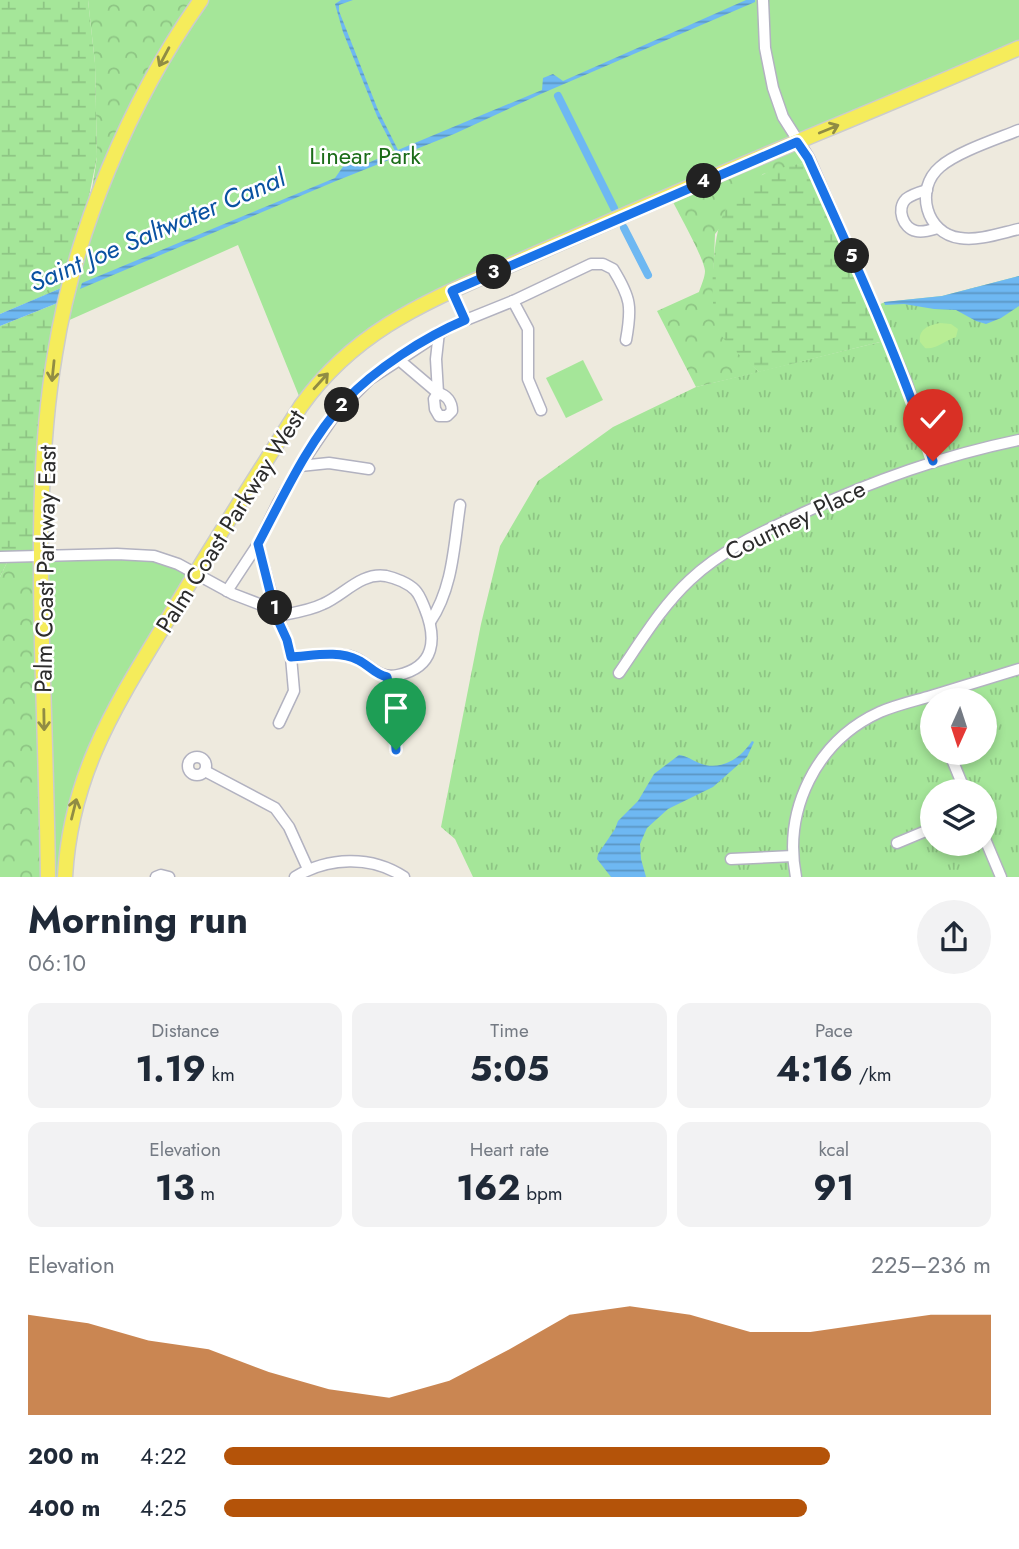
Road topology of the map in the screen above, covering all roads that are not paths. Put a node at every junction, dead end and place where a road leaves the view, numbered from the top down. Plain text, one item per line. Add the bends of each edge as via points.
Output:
1 (201, 0) edge
2 (763, 0) edge
3 (1019, 48) edge
4 (1019, 130) edge
5 (797, 142) junction
6 (927, 190) junction
7 (938, 228) junction
8 (1019, 229) edge
9 (452, 291) junction
10 (513, 301) junction
11 (465, 320) junction
12 (439, 332) junction
13 (626, 340) dead end
14 (398, 359) junction
15 (541, 410) dead end
16 (1019, 440) edge
17 (933, 461) junction
18 (300, 466) junction
19 (369, 469) dead end
20 (460, 505) dead end
21 (258, 544) junction
22 (40, 556) junction
23 (0, 557) edge
24 (196, 573) junction
25 (227, 591) junction
26 (276, 616) junction
27 (430, 622) junction
28 (291, 657) junction
29 (1019, 669) edge
30 (619, 673) dead end
31 (387, 677) junction
32 (966, 688) edge
33 (920, 702) edge
34 (279, 723) dead end
35 (396, 750) dead end
36 (205, 771) dead end
37 (920, 833) edge
38 (897, 843) dead end
39 (793, 856) junction
40 (992, 856) edge
41 (731, 859) dead end
42 (308, 869) junction
43 (48, 877) edge
44 (65, 877) edge
45 (156, 877) edge
46 (169, 877) edge
47 (295, 877) edge
48 (404, 877) edge
49 (796, 877) edge
50 (1001, 877) edge

1 -> 22 main road, Palm Coast Parkway East via 139,102 99,194 75,268 54,355
2 - 5 street via 765,48 774,88
5 -> 3 main road, Palm Coast Parkway West
4 - 6 street via 942,165
5 - 9 main road, Palm Coast Parkway West
5 - 17 street via 874,306
6 - 7 street via 926,207
6 - 7 street via 904,202 902,218 916,231
7 - 8 street via 962,239
9 - 11 street
24 -> 9 main road, Palm Coast Parkway West via 317,385 377,332
10 - 11 street
10 - 13 street via 590,264 603,264 613,269 630,307
10 - 15 street via 528,329 528,379
11 - 12 street
12 - 14 street
12 - 14 street via 438,393
14 - 18 street via 345,402
16 - 17 street, Courtney Place
17 - 30 street, Courtney Place via 854,490 723,553 680,590
18 - 19 street via 329,463
18 - 21 street
20 - 27 street via 447,587
21 - 25 street
21 - 26 street
22 - 23 street
22 - 24 street via 148,555
22 -> 43 main road, Palm Coast Parkway East
24 - 25 street
44 -> 24 main road, Palm Coast Parkway West via 72,814 96,745
25 - 26 street via 267,607
26 - 27 street via 325,604 366,578 379,576 413,588
26 - 28 street
27 - 31 street via 432,645 424,660 406,673
28 - 31 street via 349,656
28 - 34 street via 294,691
29 - 32 street
31 - 35 street
33 - 39 street via 887,709 868,719 828,751 800,800
36 - 42 street via 275,808
37 - 38 street
39 - 41 street
39 - 49 street
40 - 50 street
42 - 47 street
42 - 48 street via 341,861 361,862
45 - 46 street

